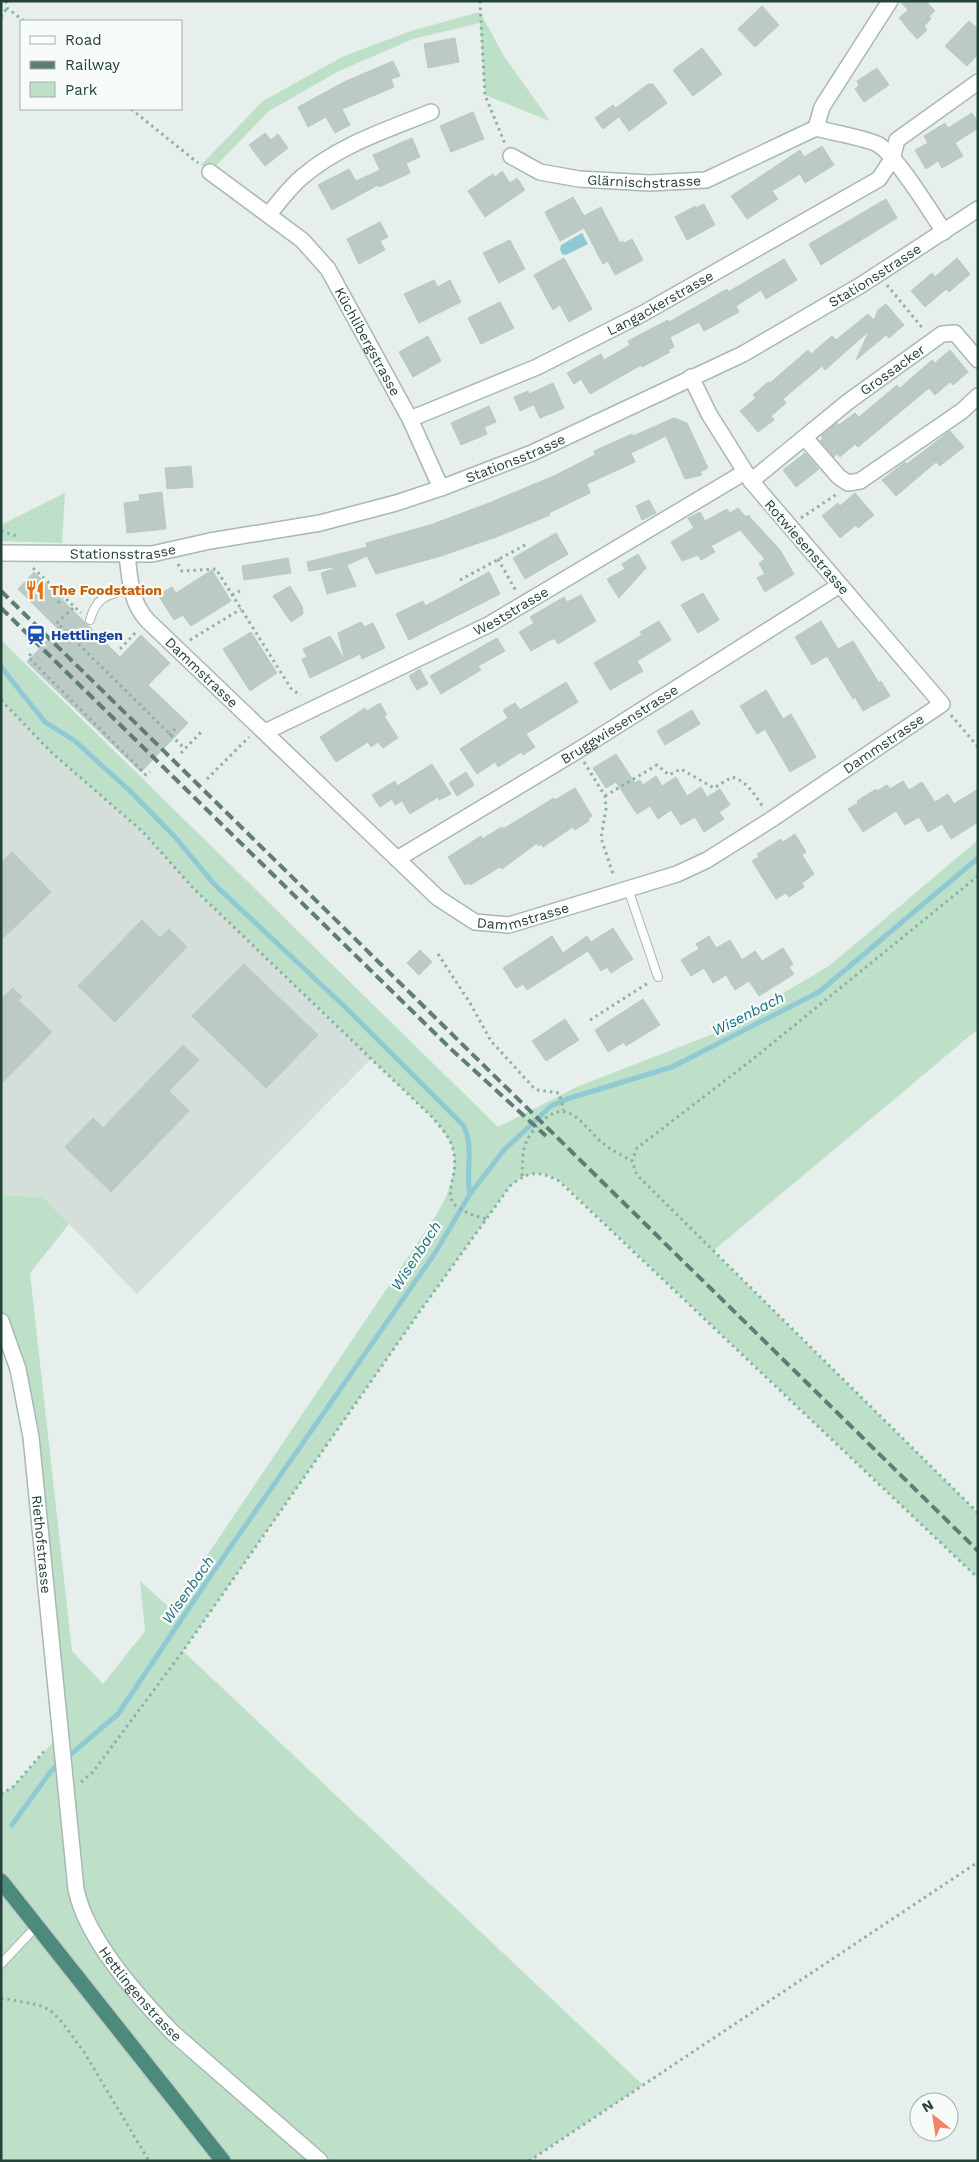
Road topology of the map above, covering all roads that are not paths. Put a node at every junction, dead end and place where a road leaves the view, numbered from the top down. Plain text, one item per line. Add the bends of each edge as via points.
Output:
1 (890, 1) edge
2 (978, 82) edge
3 (431, 112) dead end
4 (816, 128) junction
5 (511, 156) road end
6 (892, 159) junction
7 (210, 172) road end
8 (978, 209) edge
9 (269, 214) junction
10 (944, 232) junction
11 (978, 360) edge
12 (691, 377) junction
13 (978, 396) edge
14 (410, 419) junction
15 (805, 438) junction
16 (748, 477) junction
17 (440, 488) junction
18 (1, 553) edge
19 (127, 555) junction
20 (840, 585) junction
21 (131, 589) junction
22 (90, 620) road end
23 (942, 704) joint
24 (265, 732) junction
25 (397, 859) junction
26 (624, 891) junction
27 (658, 977) road end
28 (1, 1321) edge
29 (66, 1769) joint
30 (1, 1881) edge
31 (1, 1897) edge
32 (30, 1933) junction
33 (1, 1964) edge
34 (211, 2161) edge
35 (223, 2161) edge
36 (320, 2161) edge

1 - 4 street via 822,107
2 - 6 street, Langackerstrasse via 897,140
3 - 9 street via 347,147 323,161 300,178
4 - 5 street, Glärnischstrasse via 706,180 579,179 540,172
4 - 6 street via 879,145
6 - 10 street
6 - 14 street, Langackerstrasse via 879,178 642,314 537,367
7 - 9 street, Küchlibergstrasse
8 - 10 street, Stationsstrasse
9 - 14 street, Küchlibergstrasse via 302,240 328,269
10 - 12 street, Stationsstrasse via 793,326 743,354
11 - 15 street, Grossacker via 955,333 942,334 849,401
12 - 16 street, Rotwiesenstrasse via 709,414
12 - 17 street, Stationsstrasse via 532,452
13 - 15 street via 860,481 848,482 839,477
14 - 17 street, Küchlibergstrasse
15 - 16 street, Grossacker
16 - 20 street, Rotwiesenstrasse
16 - 24 street, Weststrasse via 490,624
17 - 19 street, Stationsstrasse via 320,523 152,554
18 - 19 street, Stationsstrasse
19 - 21 street, Dammstrasse
20 - 23 street, Rotwiesenstrasse
20 - 25 street, Bruggwiesenstrasse via 577,751
21 - 22 lane via 100,599
21 - 24 street, Dammstrasse via 142,615
23 - 26 street, Dammstrasse via 772,819 692,868
24 - 25 street, Dammstrasse
25 - 26 street, Dammstrasse via 438,898 475,922 509,926
26 - 27 lane
28 - 29 street, Riethofstrasse via 18,1369 31,1437
29 - 36 street, Hettlingenstrasse via 76,1889 88,1925 104,1950 172,2032
30 - 35 highway
31 - 32 highway
32 - 33 lane
32 - 34 highway

